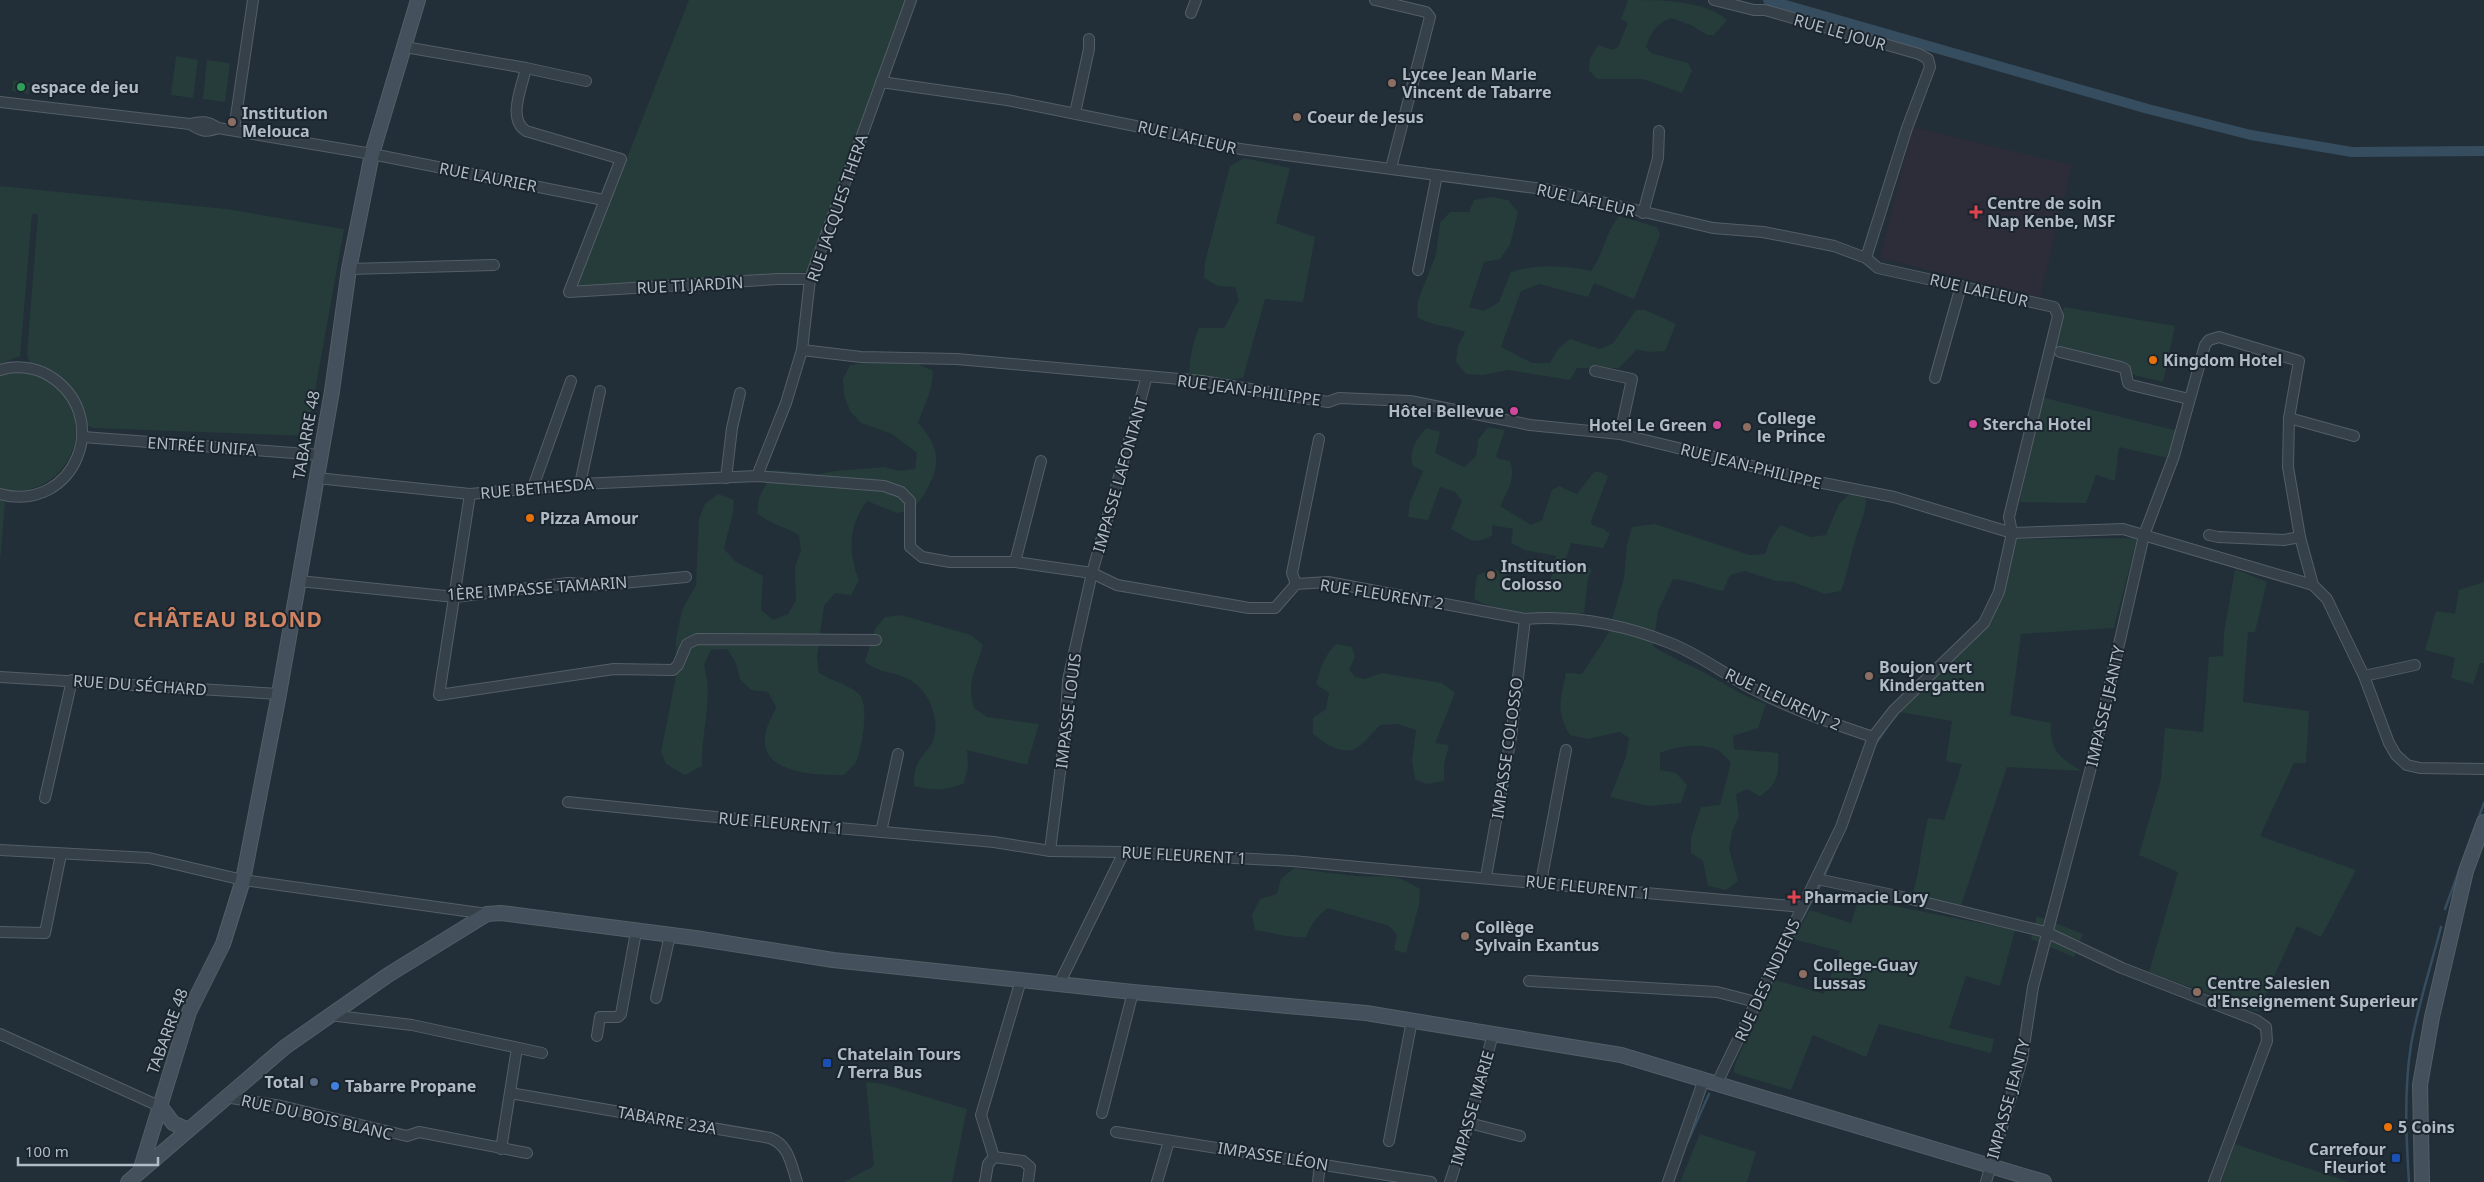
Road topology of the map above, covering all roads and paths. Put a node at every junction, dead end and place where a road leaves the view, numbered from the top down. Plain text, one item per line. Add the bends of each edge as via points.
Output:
1 (253, 0) edge
2 (418, 0) edge
3 (911, 0) edge
4 (1196, 0) edge
5 (1375, 0) edge
6 (1714, 0) edge
7 (1191, 13) dead end
8 (1089, 39) dead end
9 (405, 47) junction
10 (526, 68) junction
11 (586, 81) dead end
12 (882, 82) junction
13 (0, 102) edge
14 (1075, 113) junction
15 (234, 130) junction
16 (1659, 131) dead end
17 (372, 154) junction
18 (1391, 168) junction
19 (1437, 175) junction
20 (604, 200) junction
21 (1643, 213) junction
22 (1866, 258) junction
23 (494, 265) dead end
24 (349, 269) junction
25 (1418, 270) dead end
26 (810, 279) junction
27 (1961, 286) junction
28 (802, 350) junction
29 (2060, 352) dead end
30 (0, 370) edge
31 (1595, 371) dead end
32 (1147, 376) junction
33 (1935, 378) dead end
34 (571, 381) dead end
35 (600, 391) dead end
36 (740, 393) dead end
37 (2189, 399) junction
38 (2289, 418) junction
39 (1620, 434) junction
40 (2354, 436) dead end
41 (83, 437) junction
42 (1319, 439) dead end
43 (320, 454) junction
44 (1041, 461) dead end
45 (757, 476) junction
46 (316, 478) junction
47 (726, 478) junction
48 (580, 484) junction
49 (533, 487) junction
50 (0, 494) edge
51 (470, 494) junction
52 (2012, 533) junction
53 (2144, 535) junction
54 (2209, 535) dead end
55 (2300, 537) junction
56 (1015, 562) junction
57 (1092, 573) junction
58 (686, 577) dead end
59 (299, 581) junction
60 (1296, 584) junction
61 (2313, 585) junction
62 (454, 597) junction
63 (1525, 619) junction
64 (876, 640) dead end
65 (2415, 665) dead end
66 (2364, 676) junction
67 (0, 677) edge
68 (72, 680) junction
69 (279, 694) junction
70 (1873, 737) junction
71 (1566, 750) dead end
72 (898, 754) dead end
73 (2484, 769) edge
74 (45, 798) dead end
75 (568, 802) dead end
76 (2484, 822) edge
77 (881, 832) junction
78 (0, 850) edge
79 (1050, 851) junction
80 (1124, 852) junction
81 (61, 854) junction
82 (1486, 877) junction
83 (1817, 879) junction
84 (243, 880) junction
85 (1541, 882) junction
86 (1802, 907) junction
87 (487, 914) junction
88 (0, 932) edge
89 (636, 932) junction
90 (2046, 932) junction
91 (670, 936) junction
92 (1021, 980) junction
93 (1529, 981) dead end
94 (1059, 984) junction
95 (1133, 992) junction
96 (656, 998) dead end
97 (1756, 1002) junction
98 (329, 1015) junction
99 (1412, 1020) junction
100 (0, 1034) edge
101 (1493, 1034) junction
102 (598, 1036) dead end
103 (517, 1048) junction
104 (542, 1052) dead end
105 (1711, 1081) junction
106 (510, 1093) junction
107 (225, 1097) junction
108 (161, 1107) junction
109 (1102, 1113) dead end
110 (1470, 1123) junction
111 (188, 1130) junction
112 (1116, 1132) dead end
113 (1520, 1136) dead end
114 (1389, 1140) dead end
115 (1169, 1141) junction
116 (500, 1149) junction
117 (526, 1153) dead end
118 (994, 1157) junction
119 (1320, 1163) junction
120 (1989, 1167) junction
121 (141, 1169) junction
122 (128, 1182) edge
123 (797, 1182) edge
124 (985, 1182) edge
125 (1028, 1182) edge
126 (1157, 1182) edge
127 (1318, 1182) edge
128 (1431, 1182) edge
129 (1450, 1182) edge
130 (1668, 1182) edge
131 (1986, 1182) edge
132 (2044, 1182) edge
133 (2214, 1182) edge
134 (2422, 1182) edge

1 - 15 street
2 - 9 main road, TABARRE 48
3 - 12 street, RUE JACQUES THERA
4 - 7 street
5 - 18 street via 1426,12 1430,17
6 - 22 street, RUE LE JOUR via 1765,10 1928,59 1930,67
8 - 14 street
9 - 10 street
9 - 17 main road, TABARRE 48
10 - 11 street
10 - 20 street via 516,117 519,126 526,131 621,159
12 - 14 street, RUE LAFLEUR
12 - 26 street, RUE JACQUES THERA
13 - 15 street, RUE LAURIER via 190,124 200,121
14 - 18 street, RUE LAFLEUR via 1240,150
15 - 17 street, RUE LAURIER
16 - 21 street via 1658,158
17 - 20 street, RUE LAURIER
17 - 24 main road, TABARRE 48
18 - 19 street, RUE LAFLEUR
19 - 21 street, RUE LAFLEUR via 1550,190
19 - 25 street
20 - 26 street, RUE TI JARDIN via 569,292
21 - 22 street, RUE LAFLEUR via 1713,228 1795,238 1834,246
22 - 27 street, RUE LAFLEUR via 1878,268
23 - 24 street
24 - 43 main road, TABARRE 48
26 - 28 street, RUE JACQUES THERA
27 - 33 street
27 - 52 street, RUE LAFLEUR via 2054,307 2058,316 2009,517
28 - 32 street, RUE JEAN-PHILIPPE via 861,358 957,360
28 - 45 street, RUE JACQUES THERA via 786,403
29 - 37 street via 2121,367 2125,369 2131,385
30 - 41 street via 22,367 42,372 60,382 74,398 82,416
31 - 39 street via 1632,379
32 - 39 street, RUE JEAN-PHILIPPE via 1202,381 1328,402 1339,398 1410,401 1530,426
32 - 57 street, IMPASSE LAFONTANT
34 - 49 street
35 - 48 street
36 - 47 street
37 - 38 street, IMPASSE JEANTY via 2205,345 2219,337 2299,361
37 - 53 street, IMPASSE JEANTY via 2174,456
38 - 40 street
38 - 55 street via 2288,467
39 - 52 street, RUE JEAN-PHILIPPE via 1818,482 1894,496
41 - 43 street, ENTRÉE UNIFA
41 - 50 street via 75,463 52,488 32,496
42 - 60 street via 1292,573
43 - 46 main road, TABARRE 48
44 - 56 street
45 - 47 street, RUE BETHESDA
45 - 56 street, RUE FLEURENT 2 via 884,486 901,492 910,501 910,547 922,557 950,562
46 - 51 street, RUE BETHESDA
46 - 59 main road, TABARRE 48
47 - 48 street, RUE BETHESDA
48 - 49 street, RUE BETHESDA
49 - 51 street, RUE BETHESDA
51 - 62 street
52 - 53 street, RUE JEAN-PHILIPPE via 2123,529
52 - 70 street, RUE DES INDIENS via 1999,592 1984,623 1894,710
53 - 61 street, RUE JEAN-PHILIPPE
53 - 90 street, IMPASSE JEANTY via 2090,771
54 - 55 street via 2284,540
55 - 61 street
56 - 57 street, RUE FLEURENT 2
57 - 60 street, RUE FLEURENT 2 via 1117,585 1249,608 1275,608
57 - 79 street, IMPASSE LOUIS via 1068,680 1065,733
58 - 62 street, 1ÈRE IMPASSE TAMARIN via 602,585 568,583
59 - 62 street, 1ÈRE IMPASSE TAMARIN
59 - 69 main road, TABARRE 48
60 - 63 street, RUE FLEURENT 2 via 1328,582
61 - 66 street via 2327,600
62 - 64 street via 439,695 614,669 673,670 688,644 697,639
63 - 70 street, RUE FLEURENT 2 via 1547,617 1607,624 1670,643 1751,688
63 - 82 street, IMPASSE COLOSSO via 1511,737
65 - 66 street
66 - 73 street via 2389,743 2407,765
67 - 68 street, RUE DU SÉCHARD
68 - 69 street, RUE DU SÉCHARD
68 - 74 street
69 - 84 main road, TABARRE 48
70 - 83 street, RUE DES INDIENS via 1841,827
71 - 85 street
72 - 77 street
75 - 77 street, RUE FLEURENT 1
76 - 134 main road via 2466,870 2420,1085
77 - 79 street, RUE FLEURENT 1 via 994,842
78 - 81 street
79 - 80 street, RUE FLEURENT 1
80 - 82 street, RUE FLEURENT 1 via 1292,861
80 - 94 street
81 - 84 street via 149,858
81 - 88 street via 44,933
82 - 85 street, RUE FLEURENT 1
83 - 86 street, RUE DES INDIENS
83 - 90 street
84 - 87 street
84 - 108 main road, TABARRE 48 via 223,944 189,1012
85 - 86 street, RUE FLEURENT 1
86 - 97 street, RUE DES INDIENS
87 - 89 main road via 516,913
87 - 98 main road
89 - 91 main road
89 - 102 street via 621,1014 618,1017 600,1017
90 - 120 street, IMPASSE JEANTY via 2033,987 2022,1059
90 - 133 street via 2122,968 2256,1020 2266,1027 2267,1040
91 - 92 main road via 833,960
91 - 96 street
92 - 94 main road
92 - 118 street via 981,1115
93 - 97 street via 1717,992
94 - 95 main road
95 - 99 main road
95 - 109 street
97 - 105 street, RUE DES INDIENS
98 - 103 street via 412,1025
98 - 107 main road
99 - 101 main road
99 - 114 street
100 - 108 street
101 - 105 main road via 1621,1055
101 - 110 street, IMPASSE MARIE
103 - 104 street
103 - 106 street
105 - 120 main road
105 - 130 street, RUE DES INDIENS
106 - 116 street
106 - 123 street, TABARRE 23A via 770,1138 785,1147
107 - 111 main road
107 - 116 street, RUE DU BOIS BLANC via 280,1106 407,1136 419,1132
108 - 111 main road via 173,1123
108 - 121 main road, TABARRE 48
110 - 113 street
110 - 129 street, IMPASSE MARIE
111 - 121 main road
112 - 115 street, IMPASSE LÉON
115 - 119 street, IMPASSE LÉON
115 - 126 street
116 - 117 street, RUE DU BOIS BLANC
118 - 124 street via 988,1164
118 - 125 street via 1023,1161 1030,1167
119 - 127 street
119 - 128 street, IMPASSE LÉON
120 - 131 street, IMPASSE JEANTY
120 - 132 main road
121 - 122 main road

